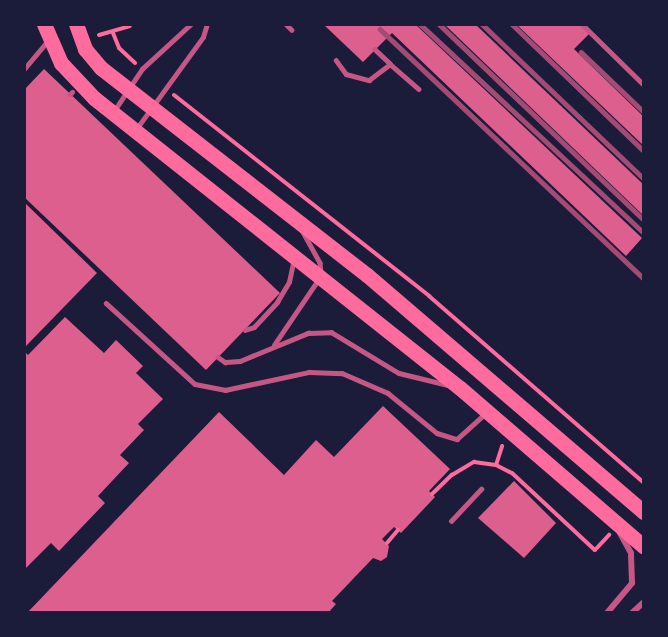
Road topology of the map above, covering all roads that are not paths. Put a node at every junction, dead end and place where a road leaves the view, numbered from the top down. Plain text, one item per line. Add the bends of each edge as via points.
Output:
1 (44, 24) edge
2 (76, 24) edge
3 (191, 24) edge
4 (207, 24) edge
5 (286, 24) edge
6 (582, 24) edge
7 (292, 30) dead end
8 (48, 40) junction
9 (375, 50) dead end
10 (336, 60) dead end
11 (390, 64) junction
12 (24, 69) edge
13 (644, 85) edge
14 (418, 89) dead end
15 (128, 90) junction
16 (149, 106) junction
17 (112, 113) junction
18 (135, 131) junction
19 (296, 220) junction
20 (295, 256) junction
21 (321, 276) junction
22 (106, 303) dead end
23 (245, 330) dead end
24 (274, 345) junction
25 (218, 357) dead end
26 (460, 388) junction
27 (487, 412) junction
28 (481, 489) dead end
29 (644, 512) edge
30 (451, 521) dead end
31 (613, 531) junction
32 (644, 548) edge
33 (644, 602) edge
34 (607, 613) edge
35 (632, 613) edge

1 - 8 main road
2 - 15 main road via 85,49 100,68
3 - 15 lane via 142,69
4 - 16 lane via 203,37
5 - 7 lane
6 - 13 lane
8 - 12 street
8 - 17 main road via 68,74
9 - 11 lane
10 - 11 lane via 346,74 369,80
11 - 14 lane
15 - 16 main road
15 - 17 lane
16 - 18 lane
16 - 19 main road
17 - 18 main road
18 - 20 main road
19 - 21 lane via 320,263
19 - 29 main road via 420,319
20 - 21 main road
20 - 23 lane via 289,282 277,302 254,327
21 - 24 lane
21 - 26 main road
22 - 27 lane via 195,384 225,390 309,372 342,372 388,393 437,433 457,439
24 - 25 lane via 240,361 225,362
24 - 26 lane via 308,333 331,332 399,373
26 - 27 main road
27 - 31 main road
28 - 30 lane
31 - 32 main road
31 - 34 street via 631,553 632,583
33 - 35 street

